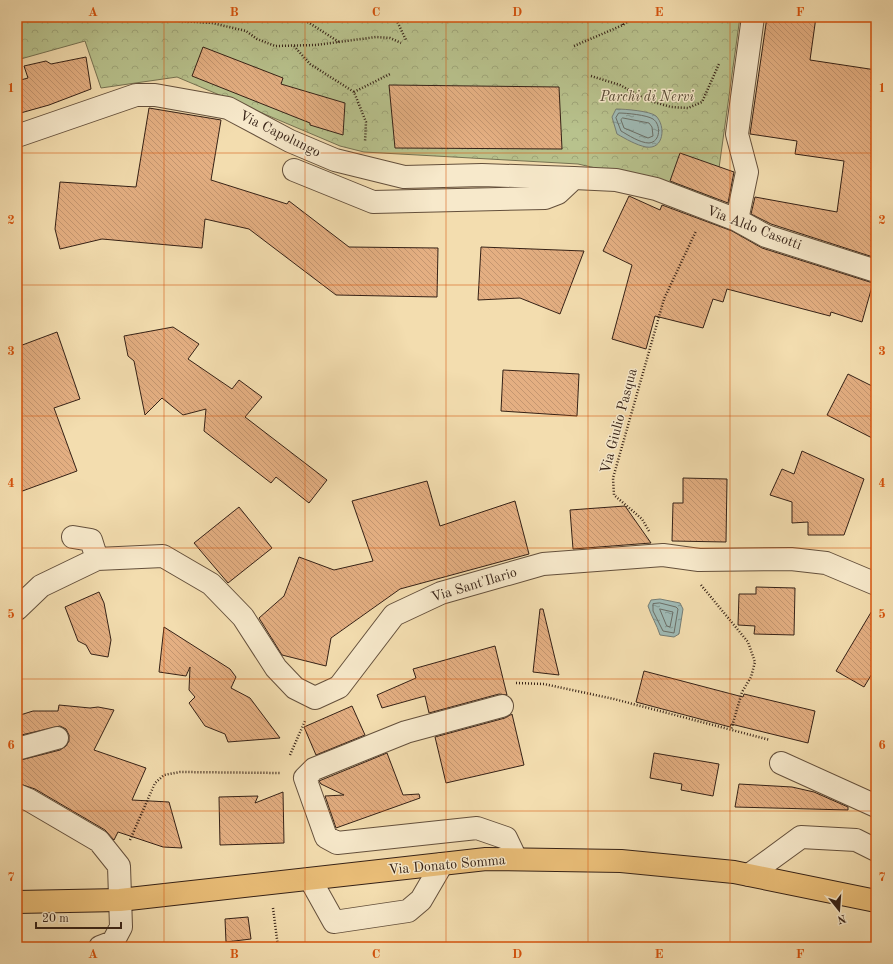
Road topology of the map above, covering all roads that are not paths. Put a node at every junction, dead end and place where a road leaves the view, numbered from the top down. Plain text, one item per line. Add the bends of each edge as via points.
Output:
1 (753, 17) edge
2 (17, 136) edge
3 (294, 170) dead end
4 (574, 178) junction
5 (656, 189) joint
6 (737, 220) junction
7 (876, 271) edge
8 (73, 537) dead end
9 (96, 559) junction
10 (876, 584) edge
11 (17, 609) edge
12 (502, 706) dead end
13 (57, 738) dead end
14 (17, 749) edge
15 (781, 763) dead end
16 (17, 795) edge
17 (876, 806) edge
18 (876, 850) edge
19 (516, 859) junction
20 (442, 864) junction
21 (748, 875) junction
22 (310, 879) junction
23 (120, 900) junction
24 (876, 901) edge
25 (17, 902) edge
26 (100, 947) edge

1 - 6 street via 737,134 747,172
2 - 4 street, Via Capolungo via 136,95 155,95 228,108 290,141 335,160 404,177 482,175
3 - 4 street, Via Capolungo via 373,202 545,198 558,193
4 - 5 street, Via Capolungo via 616,180
5 - 6 street, Via Aldo Casotti
6 - 7 street, Via Aldo Casotti via 766,236
8 - 9 street via 91,540
9 - 10 street, Via Sant'Ilario via 163,556 211,584 243,617 276,668 295,688 315,698 339,687 394,615 441,593 543,564 663,555 699,560 791,559 826,563
9 - 11 street via 41,586
12 - 19 street via 406,732 314,769 306,778 326,837 337,843 477,828 506,838
13 - 14 street
15 - 17 street
16 - 23 street via 99,841 119,866
18 - 21 street via 856,840 801,837
19 - 20 main road, Via Donato Somma via 486,859
19 - 21 main road, Via Donato Somma via 621,862
20 - 22 main road, Via Donato Somma
20 - 22 street via 421,900 408,911 334,922
21 - 24 main road, Via Donato Somma
22 - 23 main road, Via Donato Somma
23 - 25 main road, Via Donato Somma
23 - 26 street via 120,927 113,942

